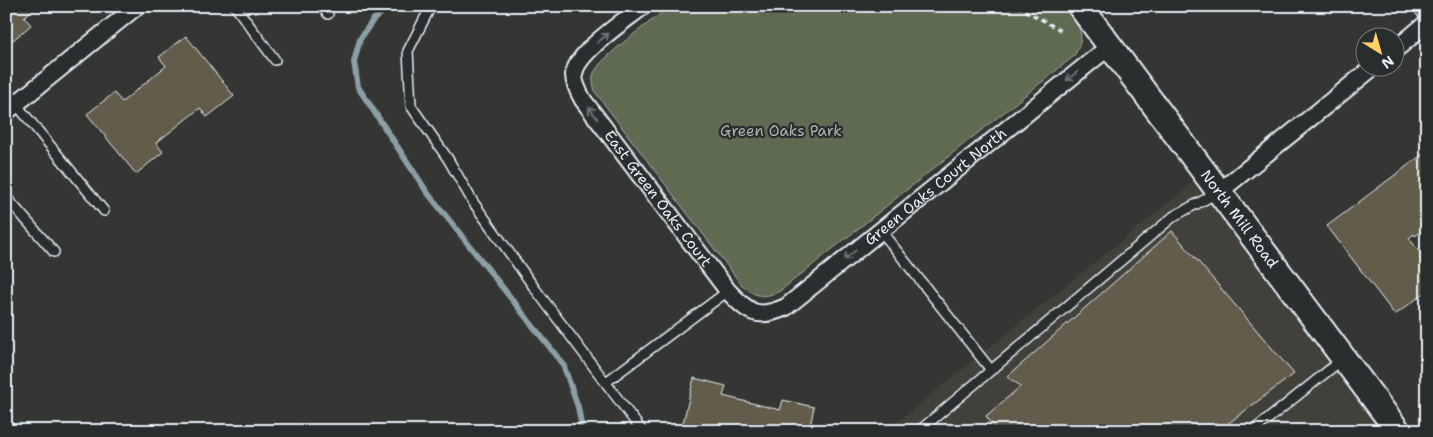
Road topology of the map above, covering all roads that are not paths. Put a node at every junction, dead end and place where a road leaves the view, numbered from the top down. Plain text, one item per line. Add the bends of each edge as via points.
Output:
1 (138, 6) edge
2 (234, 6) edge
3 (431, 6) edge
4 (643, 6) edge
5 (1080, 6) edge
6 (1417, 6) edge
7 (1427, 19) edge
8 (1427, 23) edge
9 (1406, 41) edge
10 (1110, 46) junction
11 (276, 60) dead end
12 (1360, 78) edge
13 (11, 108) edge
14 (1219, 192) junction
15 (6, 197) edge
16 (104, 211) dead end
17 (881, 231) junction
18 (54, 252) dead end
19 (728, 291) junction
20 (755, 313) joint
21 (1344, 358) junction
22 (991, 370) junction
23 (606, 382) junction
24 (642, 431) edge
25 (920, 431) edge
26 (1253, 431) edge
27 (1398, 431) edge

1 - 13 street
2 - 11 lane
3 - 23 lane via 408,51 411,106 473,202
19 -> 4 street, East Green Oaks Court via 577,89 574,75 578,62 588,50
5 - 10 street, North Mill Road
6 - 7 lane
8 - 9 street
10 - 14 street, North Mill Road
10 -> 17 street, Green Oaks Court North
12 - 14 street
13 - 16 lane
14 - 21 street, North Mill Road
14 - 22 lane via 1174,216
15 - 18 lane
17 -> 20 street, Green Oaks Court North via 786,307 770,314
17 - 22 lane
19 - 20 street, East Green Oaks Court via 742,306
19 - 23 lane
21 - 26 lane
21 - 27 street, North Mill Road
22 - 25 lane
23 - 24 lane

